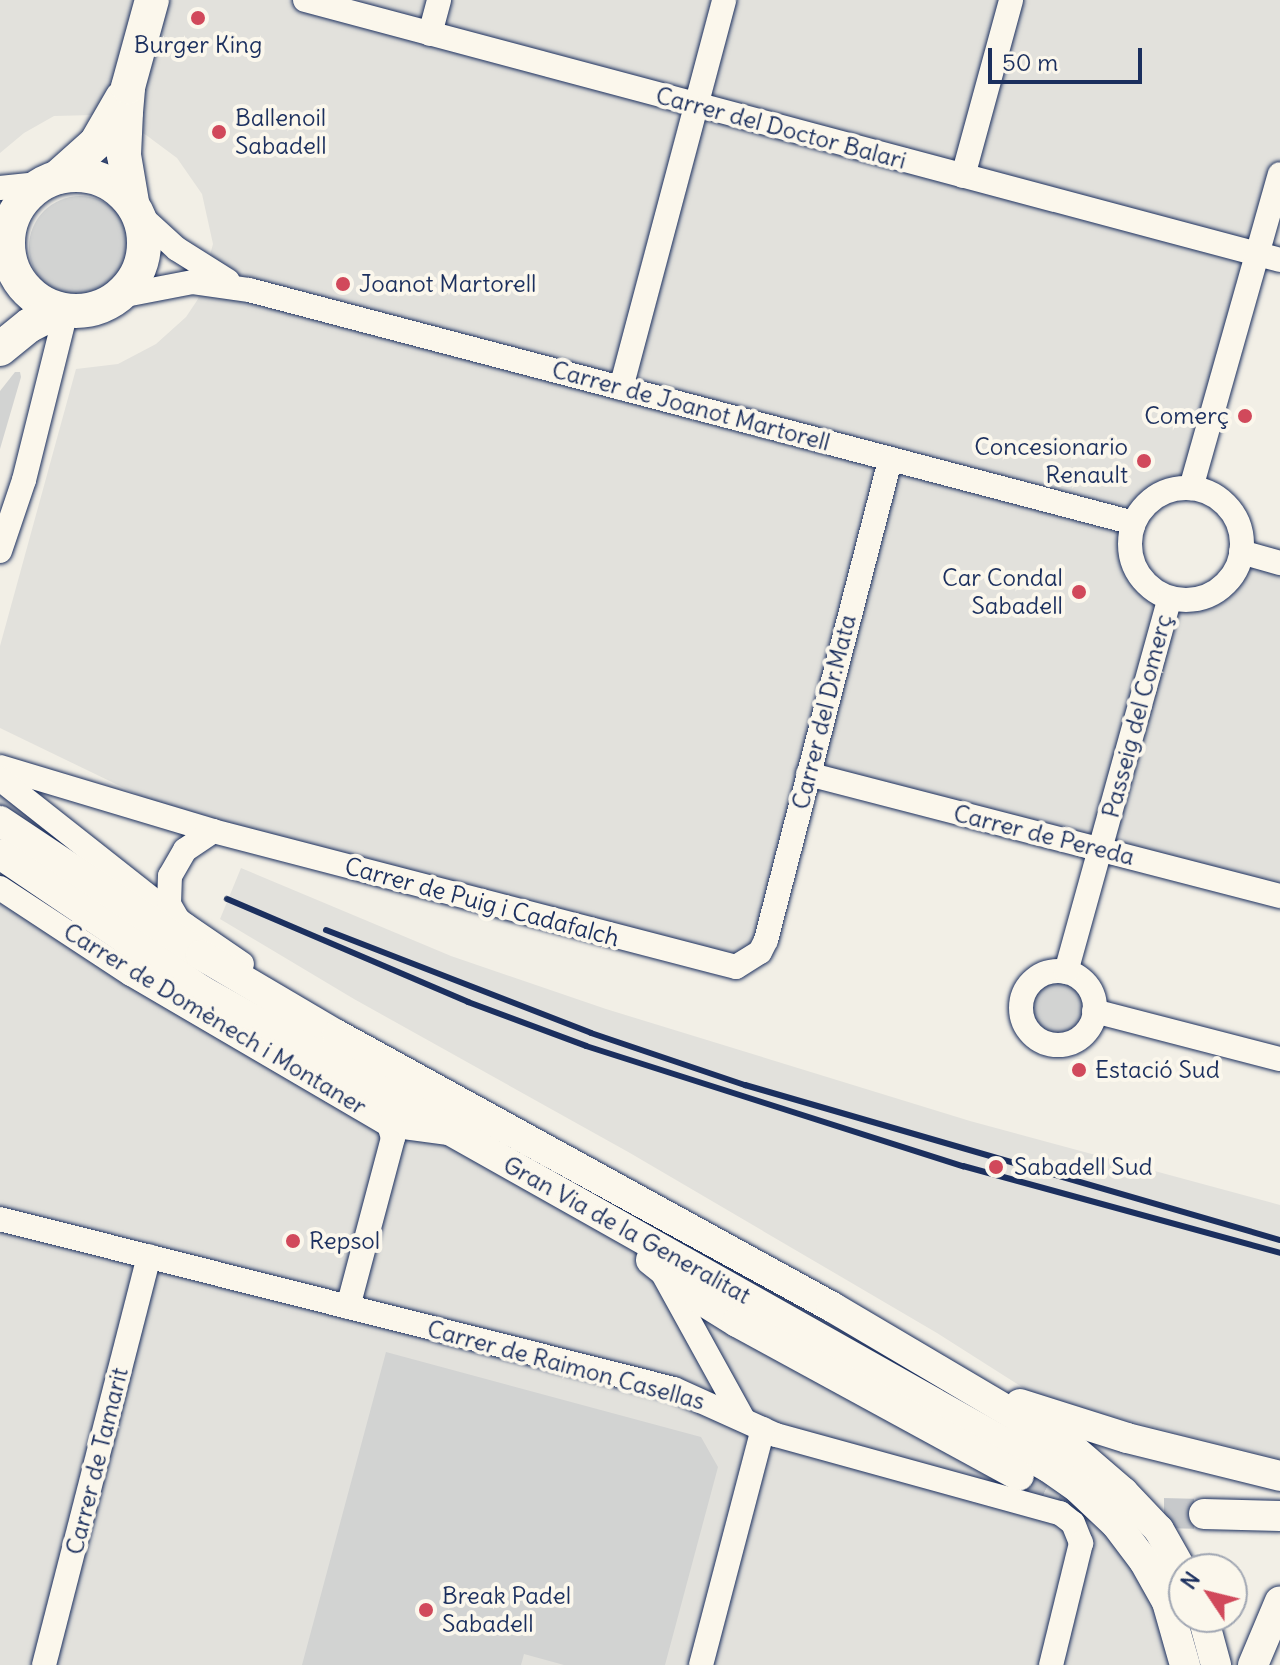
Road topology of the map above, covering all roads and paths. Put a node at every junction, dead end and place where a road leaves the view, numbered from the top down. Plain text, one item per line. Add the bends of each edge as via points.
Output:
1 (152, 0) edge
2 (305, 0) edge
3 (439, 0) edge
4 (724, 0) edge
5 (1011, 0) edge
6 (430, 34) junction
7 (128, 87) junction
8 (695, 106) junction
9 (1280, 174) edge
10 (963, 176) junction
11 (49, 180) junction
12 (0, 188) edge
13 (137, 210) junction
14 (5, 256) edge
15 (1269, 257) edge
16 (249, 290) junction
17 (120, 296) junction
18 (62, 311) junction
19 (0, 349) edge
20 (621, 388) junction
21 (890, 459) junction
22 (1191, 488) junction
23 (9, 493) edge
24 (1134, 523) junction
25 (0, 551) edge
26 (1241, 552) junction
27 (1280, 563) edge
28 (1170, 598) junction
29 (0, 767) edge
30 (808, 774) junction
31 (0, 779) edge
32 (0, 821) edge
33 (213, 831) junction
34 (1100, 849) junction
35 (0, 854) edge
36 (0, 888) edge
37 (1280, 896) edge
38 (178, 920) junction
39 (750, 960) joint
40 (1066, 972) junction
41 (1094, 1011) junction
42 (1280, 1059) edge
43 (418, 1080) junction
44 (389, 1125) junction
45 (454, 1134) junction
46 (559, 1192) junction
47 (0, 1219) edge
48 (149, 1256) junction
49 (659, 1266) junction
50 (348, 1307) junction
51 (962, 1383) junction
52 (753, 1424) junction
53 (1019, 1476) tunnel mouth
54 (1280, 1476) edge
55 (1204, 1514) tunnel mouth
56 (1280, 1516) edge
57 (1172, 1553) edge
58 (1280, 1601) edge
59 (1207, 1633) edge
60 (44, 1665) edge
61 (701, 1665) edge
62 (1051, 1665) edge
63 (1185, 1665) edge
64 (1216, 1665) edge
65 (1253, 1665) edge

1 - 7 main road
2 - 6 street, Carrer del Doctor Balari
3 - 6 street
4 - 8 street
5 - 10 street
6 - 8 street, Carrer del Doctor Balari
7 - 11 main road via 96,143
7 - 13 main road via 124,155
8 - 10 street, Carrer del Doctor Balari
8 - 20 street
9 - 15 street
10 - 15 street, Carrer del Doctor Balari
11 - 12 street
11 - 13 main road via 89,175 103,180
11 - 14 main road via 14,214
13 - 16 street, Carrer de Joanot Martorell via 196,263
13 - 17 main road via 141,262
14 - 18 main road via 30,293
15 - 22 street
16 - 17 street, Carrer de Joanot Martorell via 193,282
16 - 20 street, Carrer de Joanot Martorell
17 - 18 main road via 95,308
18 - 19 main road via 24,329
18 - 23 street
20 - 21 street, Carrer de Joanot Martorell
21 - 24 street, Carrer de Joanot Martorell
21 - 30 street, Carrer del Dr.Mata
22 - 24 street via 1158,495
22 - 26 street via 1210,493 1231,510
23 - 25 street
24 - 28 street via 1131,557 1142,580
26 - 27 street
26 - 28 street via 1237,568 1212,593
28 - 34 street, Passeig del Comerç
29 - 33 street, Carrer de Puig i Cadafalch
30 - 34 street, Carrer de Pereda
30 - 39 street, Carrer del Dr.Mata via 766,940
31 - 38 street
32 - 43 street, Gran Via de la Generalitat via 201,955
33 - 38 street via 185,850 170,876 169,904
33 - 39 street, Carrer de Puig i Cadafalch via 724,966
34 - 37 street, Carrer de Pereda
34 - 40 street, Passeig del Comerç
35 - 45 street, Gran Via de la Generalitat via 201,990
36 - 44 street, Carrer de Domènech i Montaner via 131,974
38 - 43 street
40 - 41 street via 1088,986
40 - 41 street via 1046,972 1024,991 1021,1015 1026,1028 1041,1042 1065,1045 1087,1032
41 - 42 street
43 - 51 street, Gran Via de la Generalitat
44 - 45 street, Carrer de Domènech i Montaner
44 - 50 street, Carrer de Domènech i Montaner via 393,1138
45 - 46 street, Gran Via de la Generalitat
46 - 49 street
46 - 63 street, Gran Via de la Generalitat via 897,1380 1079,1489 1116,1524 1144,1561 1167,1602
47 - 48 street, Carrer de Raimon Casellas
48 - 50 street, Carrer de Raimon Casellas
48 - 60 street, Carrer de Tamarit
49 - 52 street
49 - 53 street via 737,1322
50 - 52 street, Carrer de Raimon Casellas via 674,1389
51 - 54 street via 1127,1438
51 - 57 street, Gran Via de la Generalitat via 1074,1450 1123,1492 1159,1530
52 - 61 street
52 - 62 street, Carrer de Raimon Casellas via 828,1451 1066,1517 1081,1543
55 - 56 street
58 - 65 street
59 - 64 street

